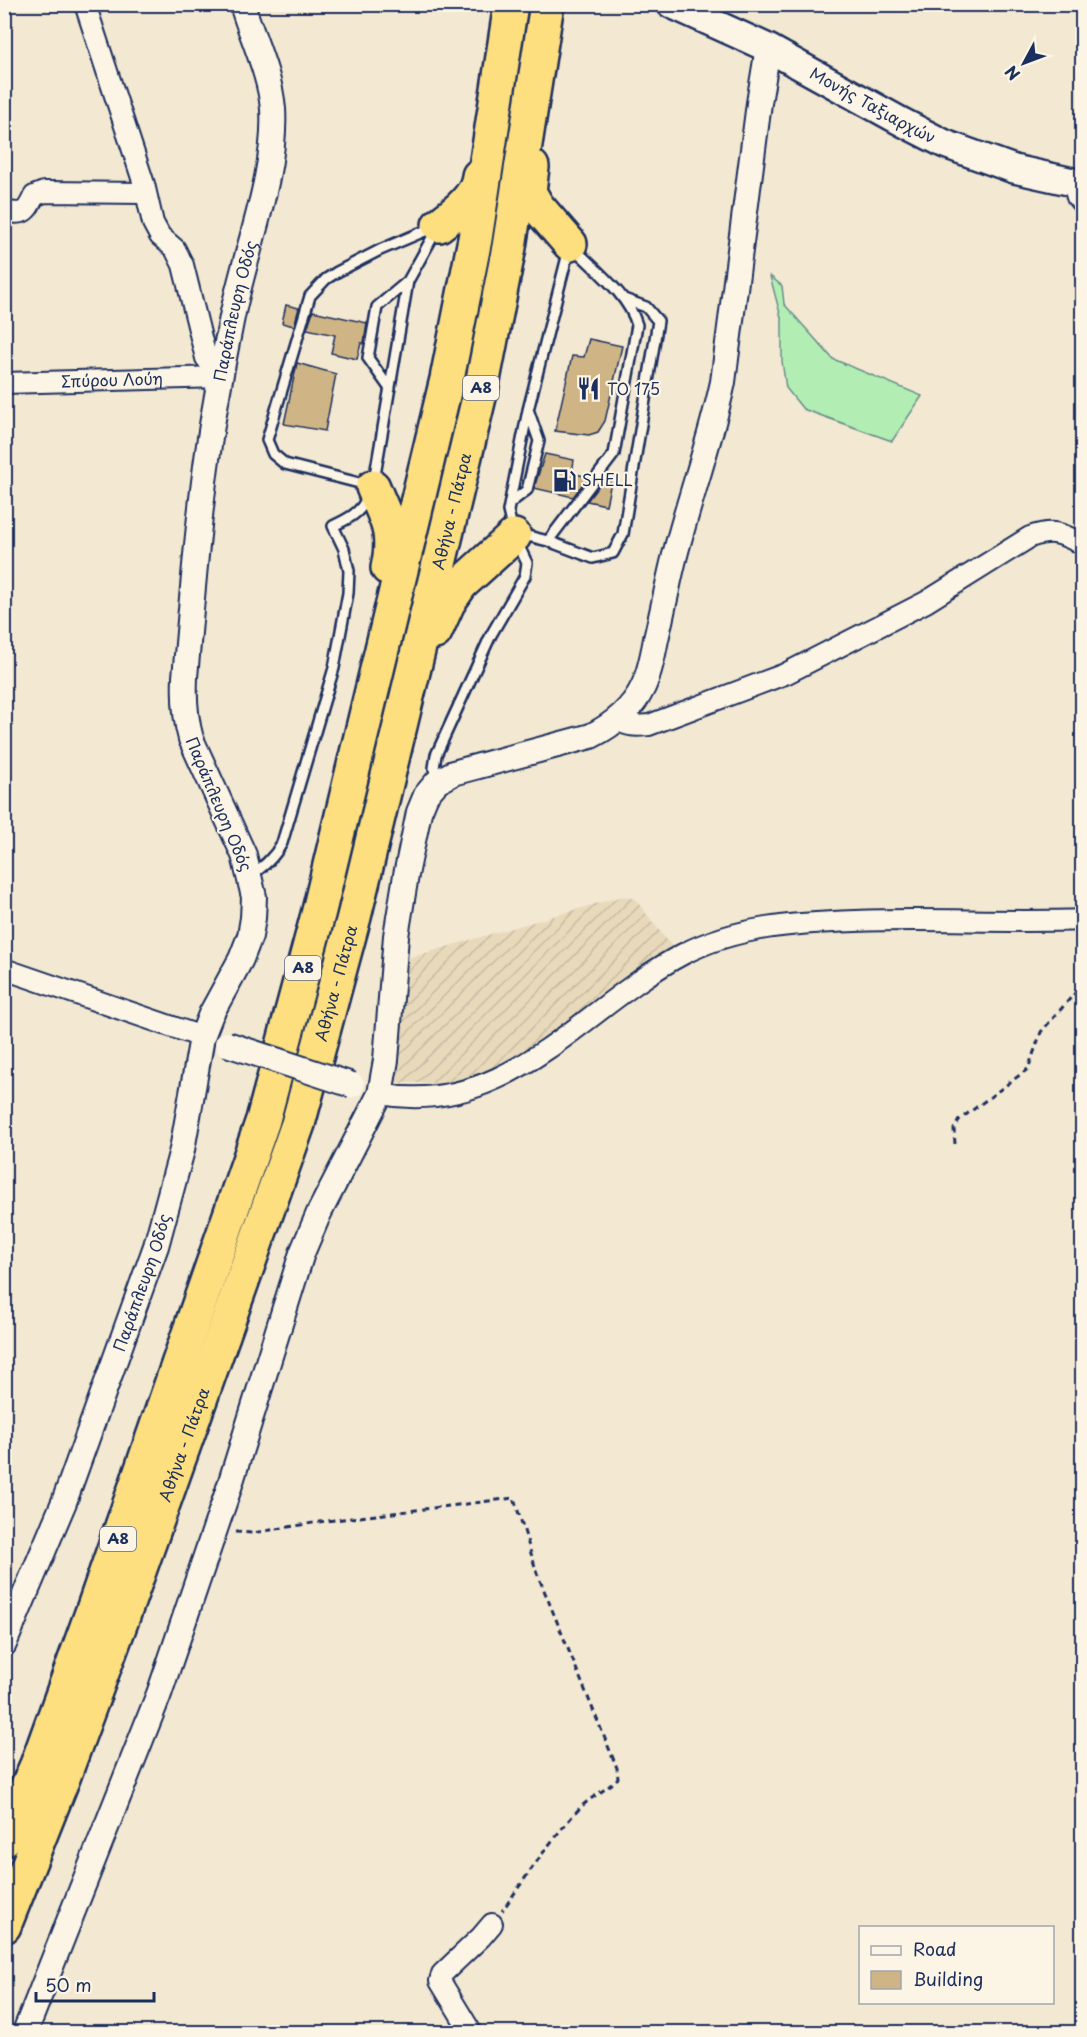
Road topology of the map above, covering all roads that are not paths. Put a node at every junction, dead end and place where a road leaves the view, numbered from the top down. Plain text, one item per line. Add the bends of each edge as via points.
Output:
1 (85, 4) edge
2 (242, 4) edge
3 (511, 4) edge
4 (547, 4) edge
5 (671, 4) edge
6 (768, 48) junction
7 (503, 63) junction
8 (538, 66) junction
9 (1079, 190) edge
10 (145, 193) junction
11 (4, 211) edge
12 (439, 225) junction
13 (570, 244) junction
14 (408, 281) junction
15 (624, 299) junction
16 (221, 377) junction
17 (4, 383) edge
18 (390, 389) junction
19 (528, 410) junction
20 (373, 487) junction
21 (510, 503) junction
22 (514, 536) junction
23 (548, 541) junction
24 (1083, 544) edge
25 (371, 696) junction
26 (405, 706) junction
27 (618, 720) junction
28 (437, 782) junction
29 (250, 876) junction
30 (1083, 920) edge
31 (4, 969) edge
32 (202, 1037) junction
33 (380, 1094) junction
34 (4, 1644) edge
35 (4, 1839) edge
36 (492, 1924) road end
37 (4, 1926) edge
38 (25, 2032) edge
39 (471, 2032) edge

1 - 10 street
2 - 16 street, Παράπλευρη Οδός via 267,78 273,132
3 - 7 highway, Αθήνα - Πάτρα / Α8
4 - 8 highway, Αθήνα - Πάτρα / Α8
5 - 6 main road, Μονής Ταξιαρχών
6 - 9 main road, Μονής Ταξιαρχών via 945,144
6 - 27 street via 718,405 674,562 650,667 632,706
7 - 12 highway via 489,100 478,181 470,198
7 - 25 highway, Αθήνα - Πάτρα / Α8 via 475,239 447,379
8 - 13 highway via 529,192
8 - 26 highway, Αθήνα - Πάτρα / Α8 via 482,385
10 - 11 street via 44,192 34,195 23,212
10 - 16 street via 157,232 175,249 183,265 207,358
12 - 14 lane
12 - 20 lane via 337,272 310,297 267,440 273,454 285,464
13 - 15 lane
13 - 19 lane
14 - 18 lane
14 - 18 lane via 376,307 368,358
15 - 23 lane via 637,326 614,454
15 - 23 lane via 646,307 658,321 623,534 613,553 593,558
16 - 17 street, Σπύρου Λούη
16 - 29 street, Παράπλευρη Οδός via 200,515 184,699 191,739 234,831
18 - 20 lane
19 - 21 lane
19 - 21 lane via 539,441 527,490
20 - 25 highway via 391,529 392,550
20 - 29 lane via 352,517 333,526 349,571 334,668 282,843 266,866
21 - 22 lane
22 - 23 lane
22 - 26 highway via 461,584 448,603
22 - 28 lane via 527,563 525,576 491,635 436,755
24 - 27 street via 1059,533 1030,537 927,602 785,674 649,725 626,725
25 - 35 highway, Αθήνα - Πάτρα / Α8 via 263,1120 93,1610 37,1765
26 - 37 highway, Αθήνα - Πάτρα / Α8 via 298,1124 122,1619
27 - 28 street via 591,736 467,768
28 - 33 street via 419,812 406,875
29 - 32 street, Παράπλευρη Οδός via 254,897 250,936
30 - 33 street via 905,919 783,925 746,931 699,946 670,961 541,1055 495,1080 439,1096
31 - 32 street
32 - 33 street, bridge
32 - 34 street, Παράπλευρη Οδός via 182,1150 156,1246 64,1502
33 - 38 street via 302,1253 159,1694
36 - 39 street via 442,1974 440,1981

